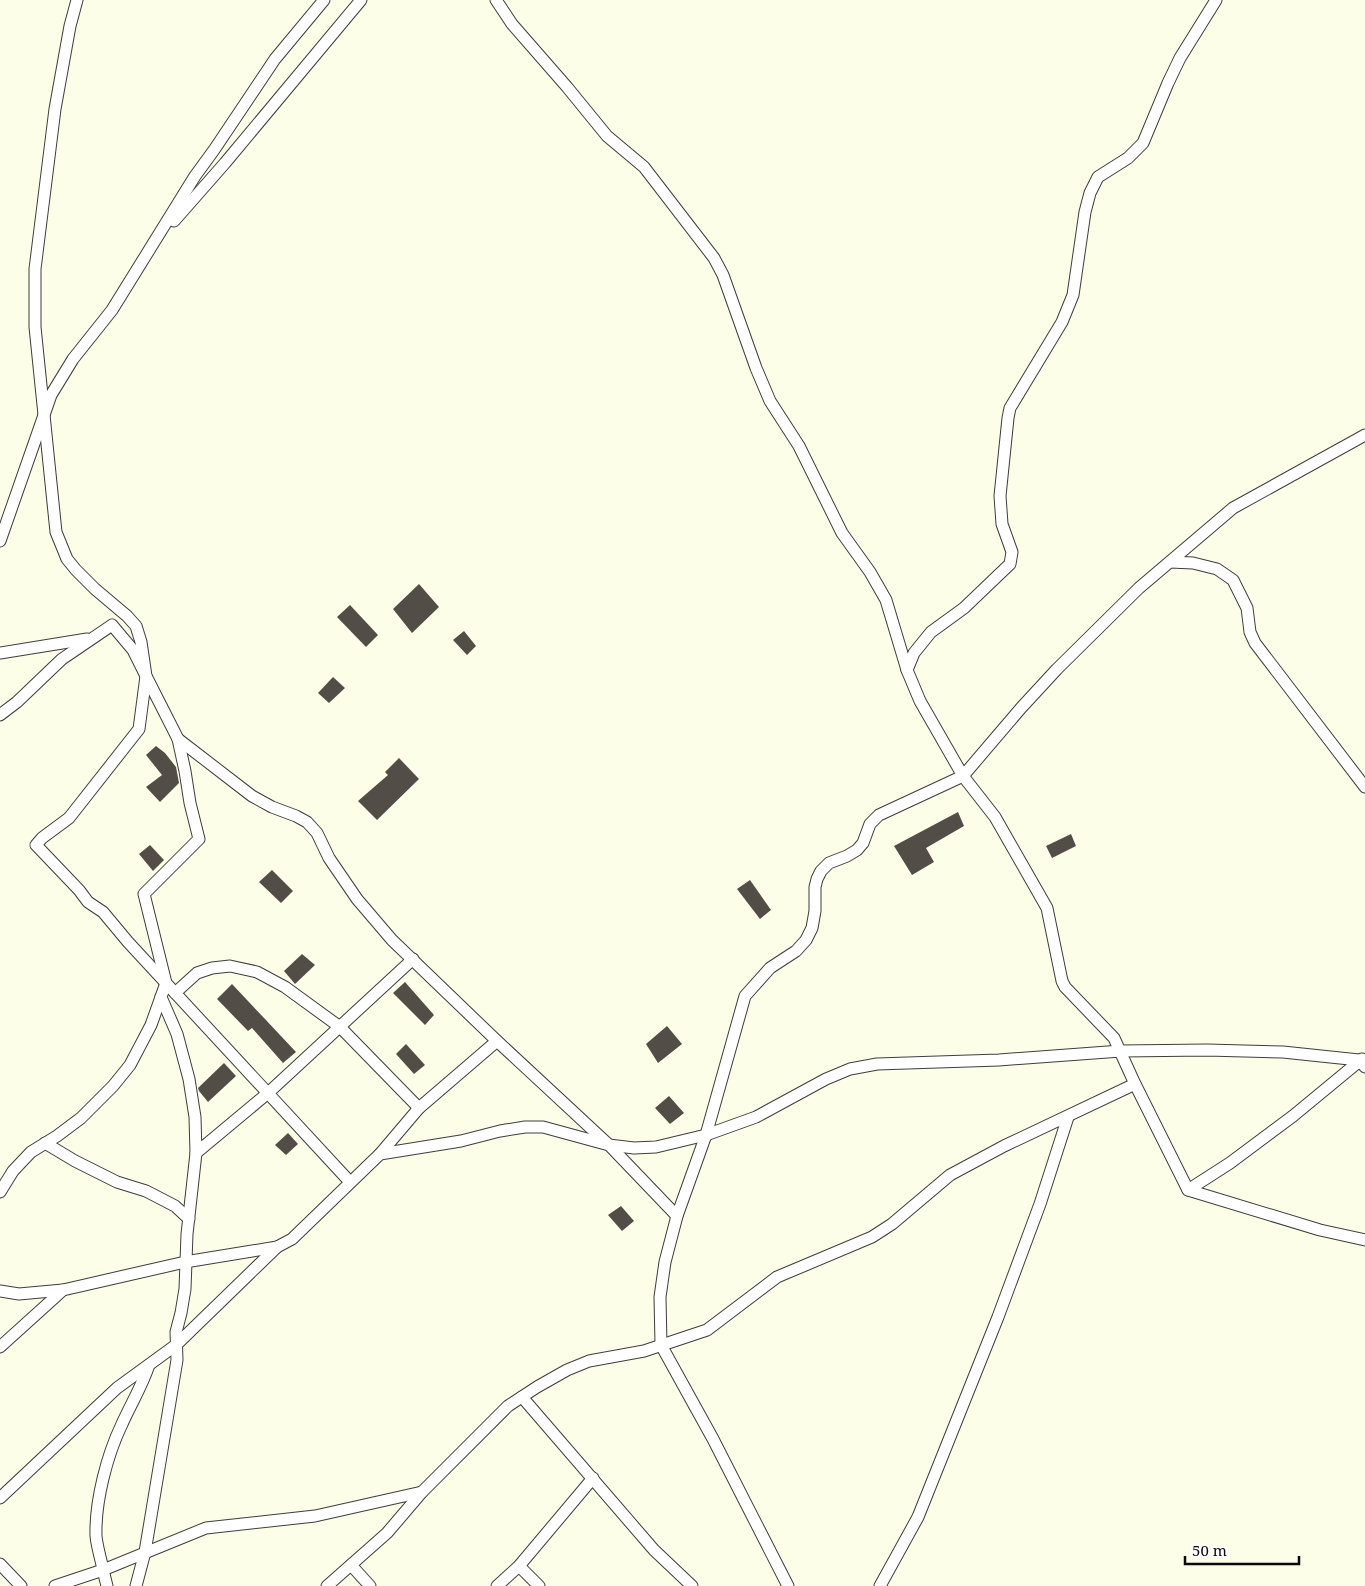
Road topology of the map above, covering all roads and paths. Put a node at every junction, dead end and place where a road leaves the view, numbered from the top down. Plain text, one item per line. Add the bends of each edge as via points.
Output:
1 (77, 0) edge
2 (324, 0) edge
3 (361, 0) edge
4 (496, 0) edge
5 (1216, 0) edge
6 (155, 243) junction
7 (45, 414) junction
8 (1365, 435) edge
9 (0, 541) edge
10 (1170, 562) junction
11 (132, 622) junction
12 (117, 630) junction
13 (93, 638) junction
14 (0, 653) edge
15 (907, 670) junction
16 (146, 676) junction
17 (0, 715) edge
18 (178, 739) junction
19 (963, 776) junction
20 (1365, 787) edge
21 (413, 960) junction
22 (166, 983) junction
23 (175, 993) junction
24 (161, 996) junction
25 (340, 1027) junction
26 (497, 1041) junction
27 (1121, 1051) junction
28 (1363, 1062) edge
29 (1135, 1084) junction
30 (268, 1093) junction
31 (419, 1108) junction
32 (1068, 1117) junction
33 (706, 1135) junction
34 (46, 1143) junction
35 (609, 1145) junction
36 (196, 1154) junction
37 (380, 1154) junction
38 (350, 1182) junction
39 (1188, 1190) junction
40 (0, 1192) edge
41 (677, 1216) junction
42 (189, 1219) junction
43 (1365, 1240) edge
44 (277, 1247) junction
45 (185, 1262) junction
46 (0, 1290) edge
47 (63, 1290) junction
48 (176, 1345) junction
49 (662, 1345) junction
50 (0, 1347) edge
51 (149, 1365) junction
52 (522, 1397) junction
53 (593, 1478) junction
54 (422, 1492) junction
55 (0, 1498) edge
56 (145, 1552) junction
57 (0, 1564) edge
58 (351, 1565) junction
59 (519, 1566) junction
60 (103, 1570) junction
61 (21, 1586) edge
62 (55, 1586) edge
63 (108, 1586) edge
64 (136, 1586) edge
65 (327, 1586) edge
66 (370, 1586) edge
67 (497, 1586) edge
68 (539, 1586) edge
69 (692, 1586) edge
70 (788, 1586) edge
71 (880, 1586) edge

1 - 7 street via 55,110 34,269 35,327
2 - 6 street via 274,59 195,176
3 - 6 street
4 - 15 street via 512,24 607,136 644,167 714,258 770,402 798,446 842,533 886,600
5 - 15 street via 1180,58 1143,143 1128,158 1098,177 1085,212 1072,295 1062,322 1010,408 1000,496 1002,524 1012,552 1010,564 964,608 931,632 914,653
6 - 7 street via 112,310 73,359
7 - 9 street
7 - 11 street via 56,532 61,548 76,570
8 - 10 street via 1233,508
10 - 19 street via 1057,669
10 - 20 street via 1194,563 1217,569 1233,580 1247,608 1255,643
11 - 12 street
11 - 16 street via 141,642
12 - 13 street
12 - 16 street via 133,650
13 - 14 street
13 - 17 street via 62,659
15 - 19 street via 920,701
16 - 18 street
16 - 22 street via 139,728 70,818 36,846 88,902 103,912
18 - 21 street via 252,796 307,822 357,898
18 - 22 street via 199,839 144,894
19 - 27 street via 995,817 1047,908 1062,981 1114,1038
19 - 33 street via 879,815 870,824 857,850 829,863 821,871 815,887 812,928 806,940 796,951 770,968 745,996
21 - 25 street
21 - 26 street
22 - 23 street
22 - 24 street
23 - 25 street via 197,973 230,966 257,972
23 - 30 street
24 - 34 street via 151,1025 130,1065 81,1118
24 - 36 street via 177,1034 189,1079
25 - 30 street
25 - 31 street
26 - 31 street
26 - 35 street
27 - 28 street via 1283,1052
27 - 29 street
27 - 33 street via 877,1064 850,1069 756,1117
28 - 39 street via 1230,1163
29 - 32 street
29 - 39 street
30 - 36 street
30 - 38 street
31 - 37 street
32 - 49 street via 950,1175 912,1209 872,1237 777,1277 707,1330
32 - 71 street via 998,1317 918,1517
33 - 35 street via 656,1147
33 - 41 street
34 - 40 street via 13,1171
34 - 42 street via 117,1182 153,1194 175,1206
35 - 37 street via 543,1127 525,1127
35 - 41 street
36 - 42 street
37 - 38 street
38 - 44 street via 292,1239
39 - 43 street via 1320,1230
41 - 49 street via 660,1297
42 - 45 street
44 - 45 street
44 - 48 street
45 - 47 street
45 - 48 street via 185,1289
46 - 47 street via 19,1294
47 - 50 street
48 - 51 street
48 - 56 street via 177,1360
49 - 52 street via 578,1364
49 - 70 street
51 - 55 street via 117,1388
51 - 60 street via 122,1424 102,1481 96,1536
52 - 53 street
52 - 54 street via 508,1406
53 - 59 street
53 - 69 street via 654,1550
54 - 56 street via 315,1516 206,1528
54 - 58 street via 387,1533
56 - 60 street
56 - 64 street
57 - 61 street
58 - 65 street
58 - 66 street
59 - 67 street
59 - 68 street
60 - 62 street
60 - 63 street

